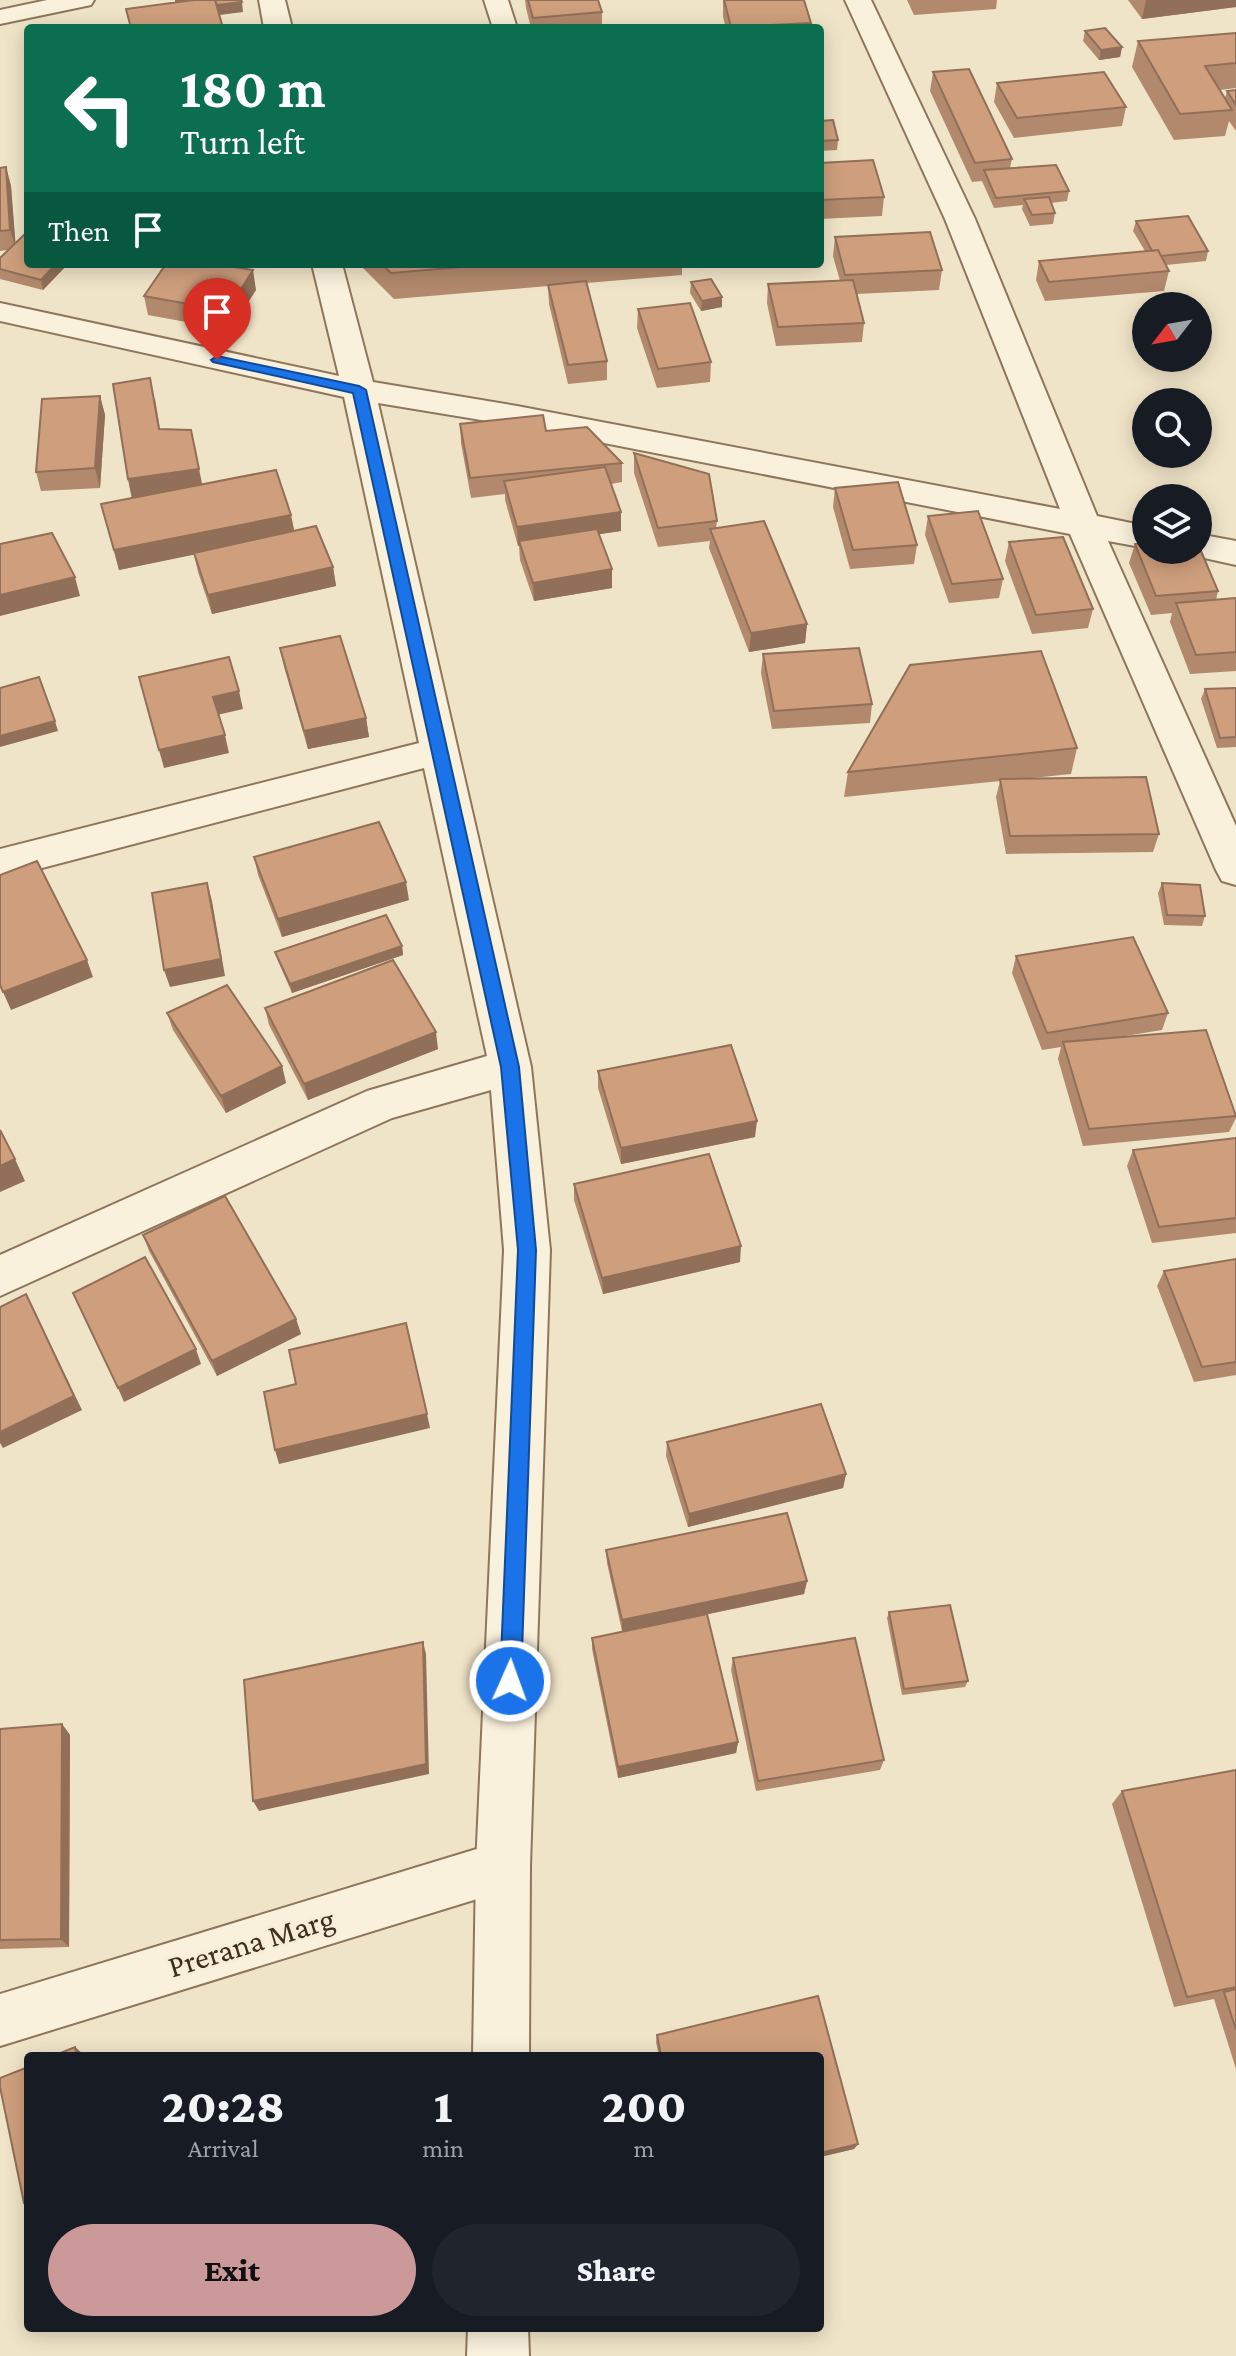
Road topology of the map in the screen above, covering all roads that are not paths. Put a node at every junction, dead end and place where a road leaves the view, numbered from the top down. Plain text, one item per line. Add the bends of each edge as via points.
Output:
1 (82, 0) edge
2 (272, 0) edge
3 (496, 0) edge
4 (858, 0) edge
5 (0, 17) edge
6 (277, 24) edge
7 (504, 24) edge
8 (328, 268) edge
9 (0, 312) edge
10 (359, 390) junction
11 (1084, 526) junction
12 (1132, 535) edge
13 (1212, 549) edge
14 (1236, 553) edge
15 (439, 751) junction
16 (0, 864) edge
17 (1236, 870) edge
18 (510, 1067) junction
19 (0, 1276) edge
20 (503, 1866) junction
21 (0, 2020) edge
22 (501, 2052) edge
23 (498, 2332) edge
24 (498, 2356) edge

1 - 5 lane
2 - 6 street
3 - 7 lane
4 - 11 street via 960,219
8 - 10 street
9 - 10 street
10 - 11 street
10 - 15 street
11 - 12 street
11 - 17 street
13 - 14 street
15 - 16 street
15 - 18 street
18 - 19 street via 382,1103
18 - 20 street via 527,1250
20 - 21 lane, Prerana Marg
20 - 22 street
23 - 24 street

